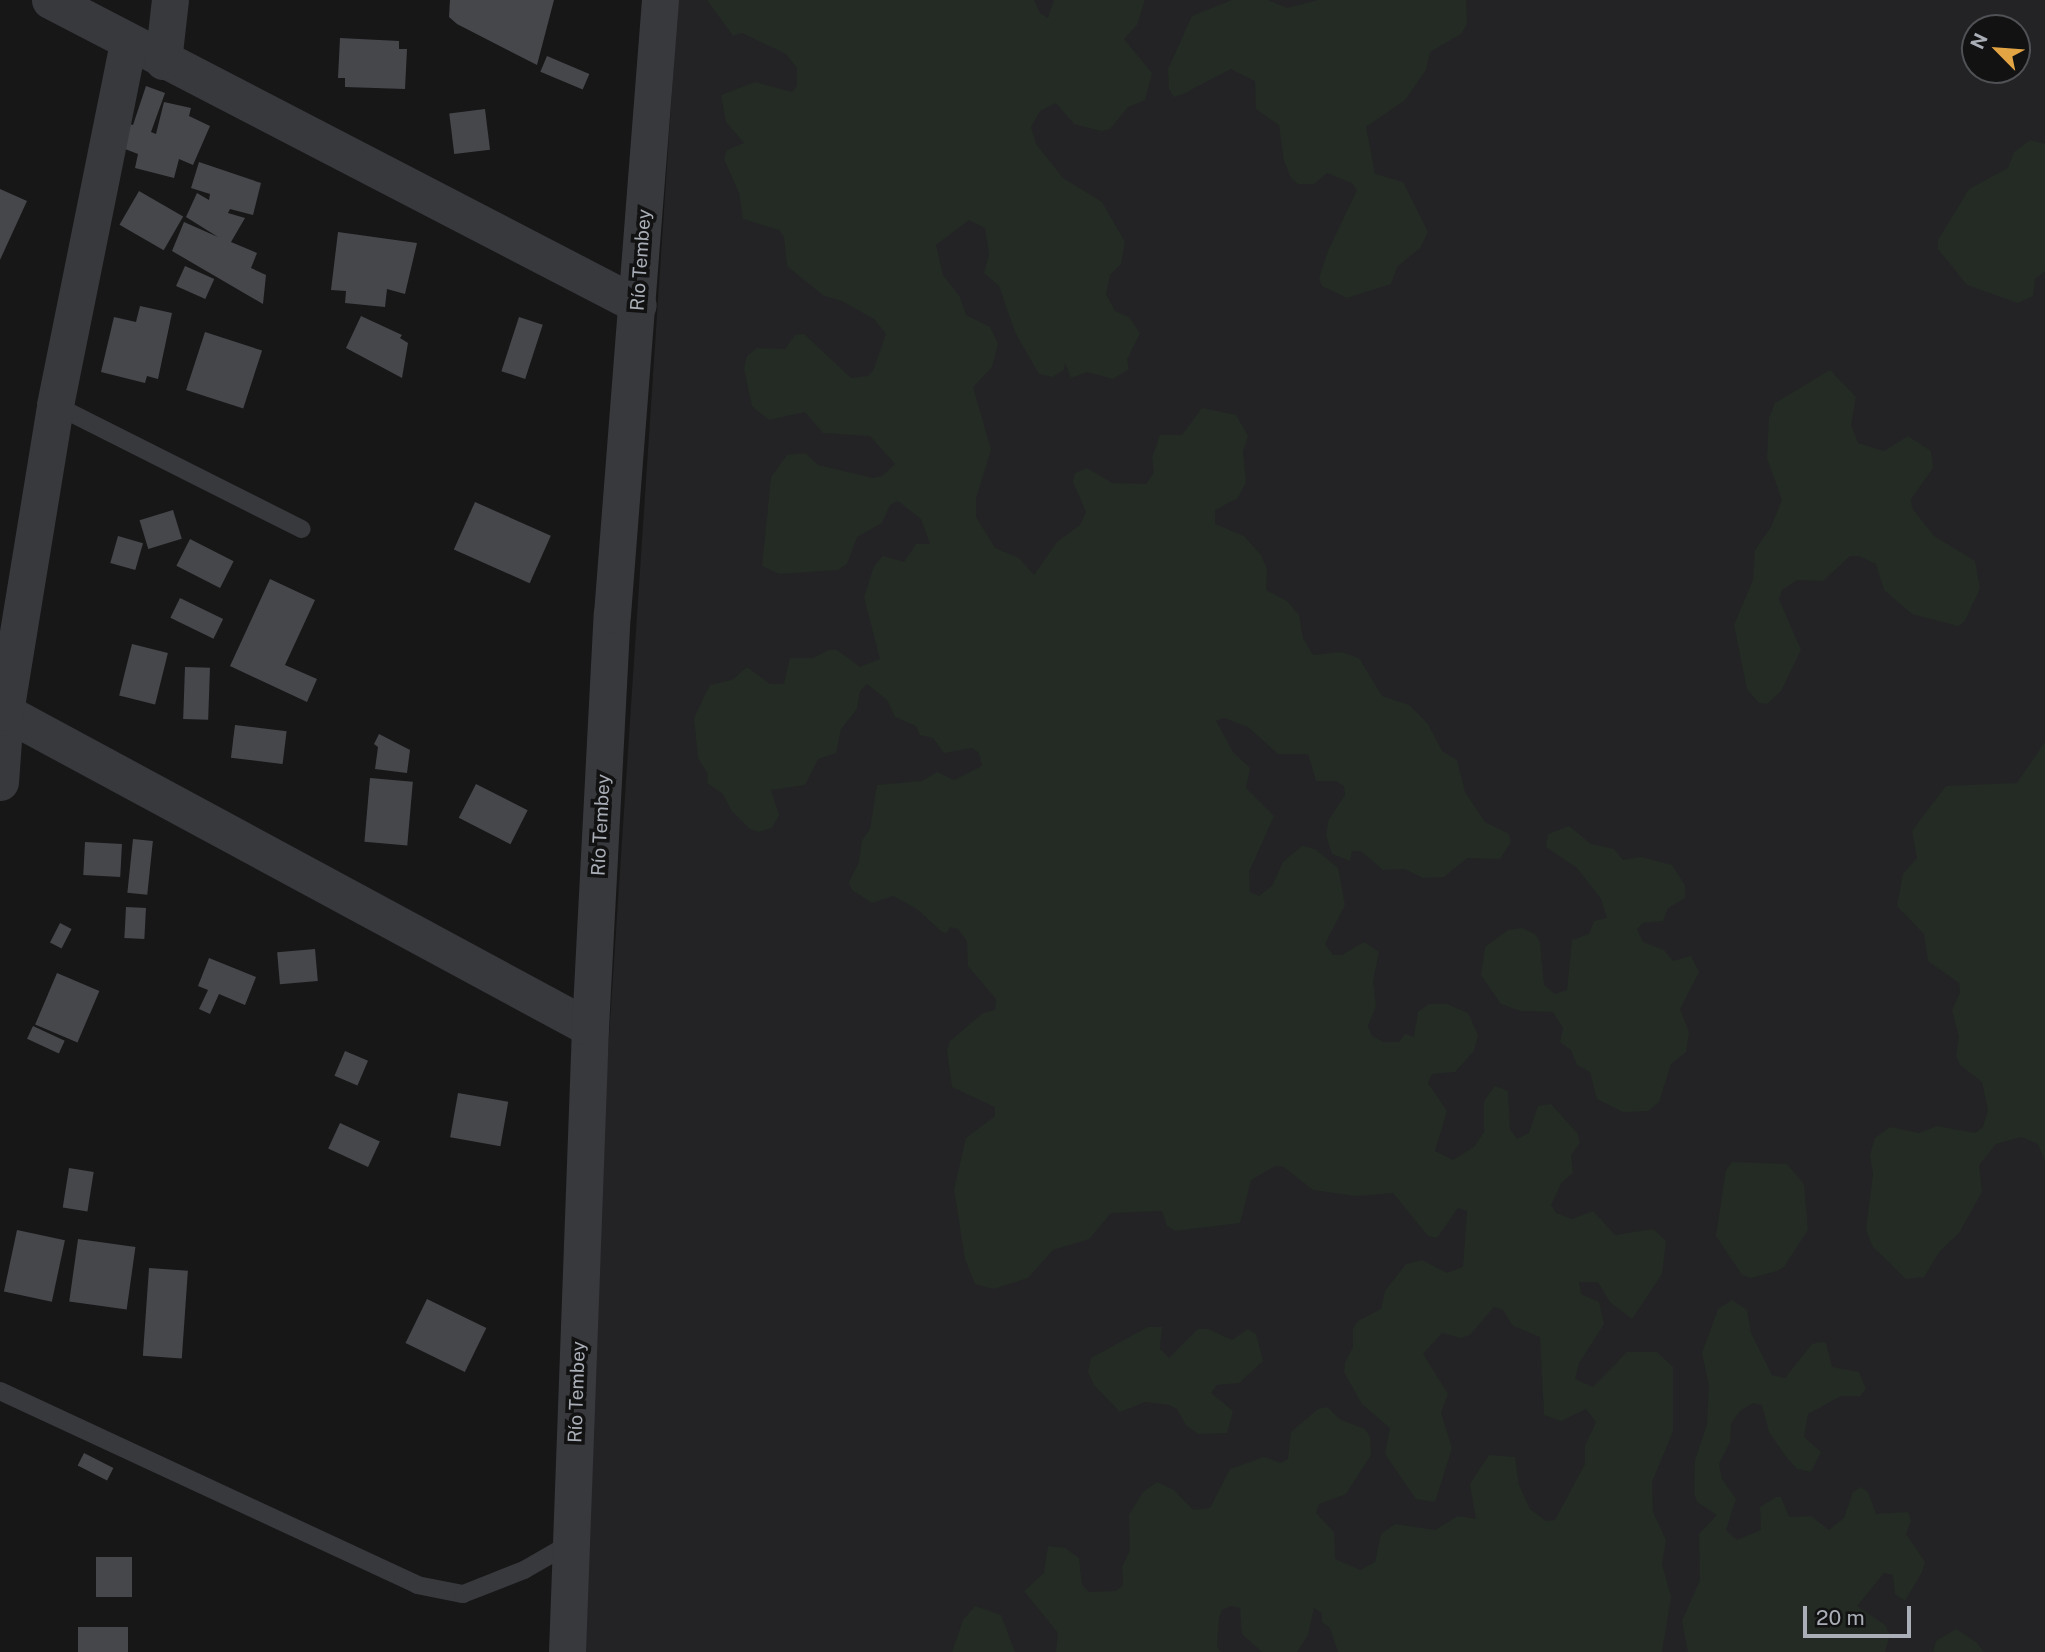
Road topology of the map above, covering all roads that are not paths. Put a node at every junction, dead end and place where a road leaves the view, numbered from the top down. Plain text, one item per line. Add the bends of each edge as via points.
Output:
1 (50, 0) edge
2 (170, 0) edge
3 (660, 0) edge
4 (128, 43) junction
5 (163, 61) junction
6 (638, 304) junction
7 (55, 405) junction
8 (302, 529) dead end
9 (5, 712) junction
10 (0, 782) edge
11 (590, 1028) junction
12 (0, 1391) edge
13 (572, 1542) junction
14 (567, 1652) edge

1 - 4 street
2 - 5 street
3 - 6 street, Río Tembey
4 - 5 street
4 - 7 street
5 - 6 street
6 - 11 street, Río Tembey via 612,614
7 - 8 lane
7 - 9 street
9 - 10 street
9 - 11 street
11 - 13 street, Río Tembey
12 - 13 lane via 417,1585 463,1594 524,1570
13 - 14 street, Río Tembey

